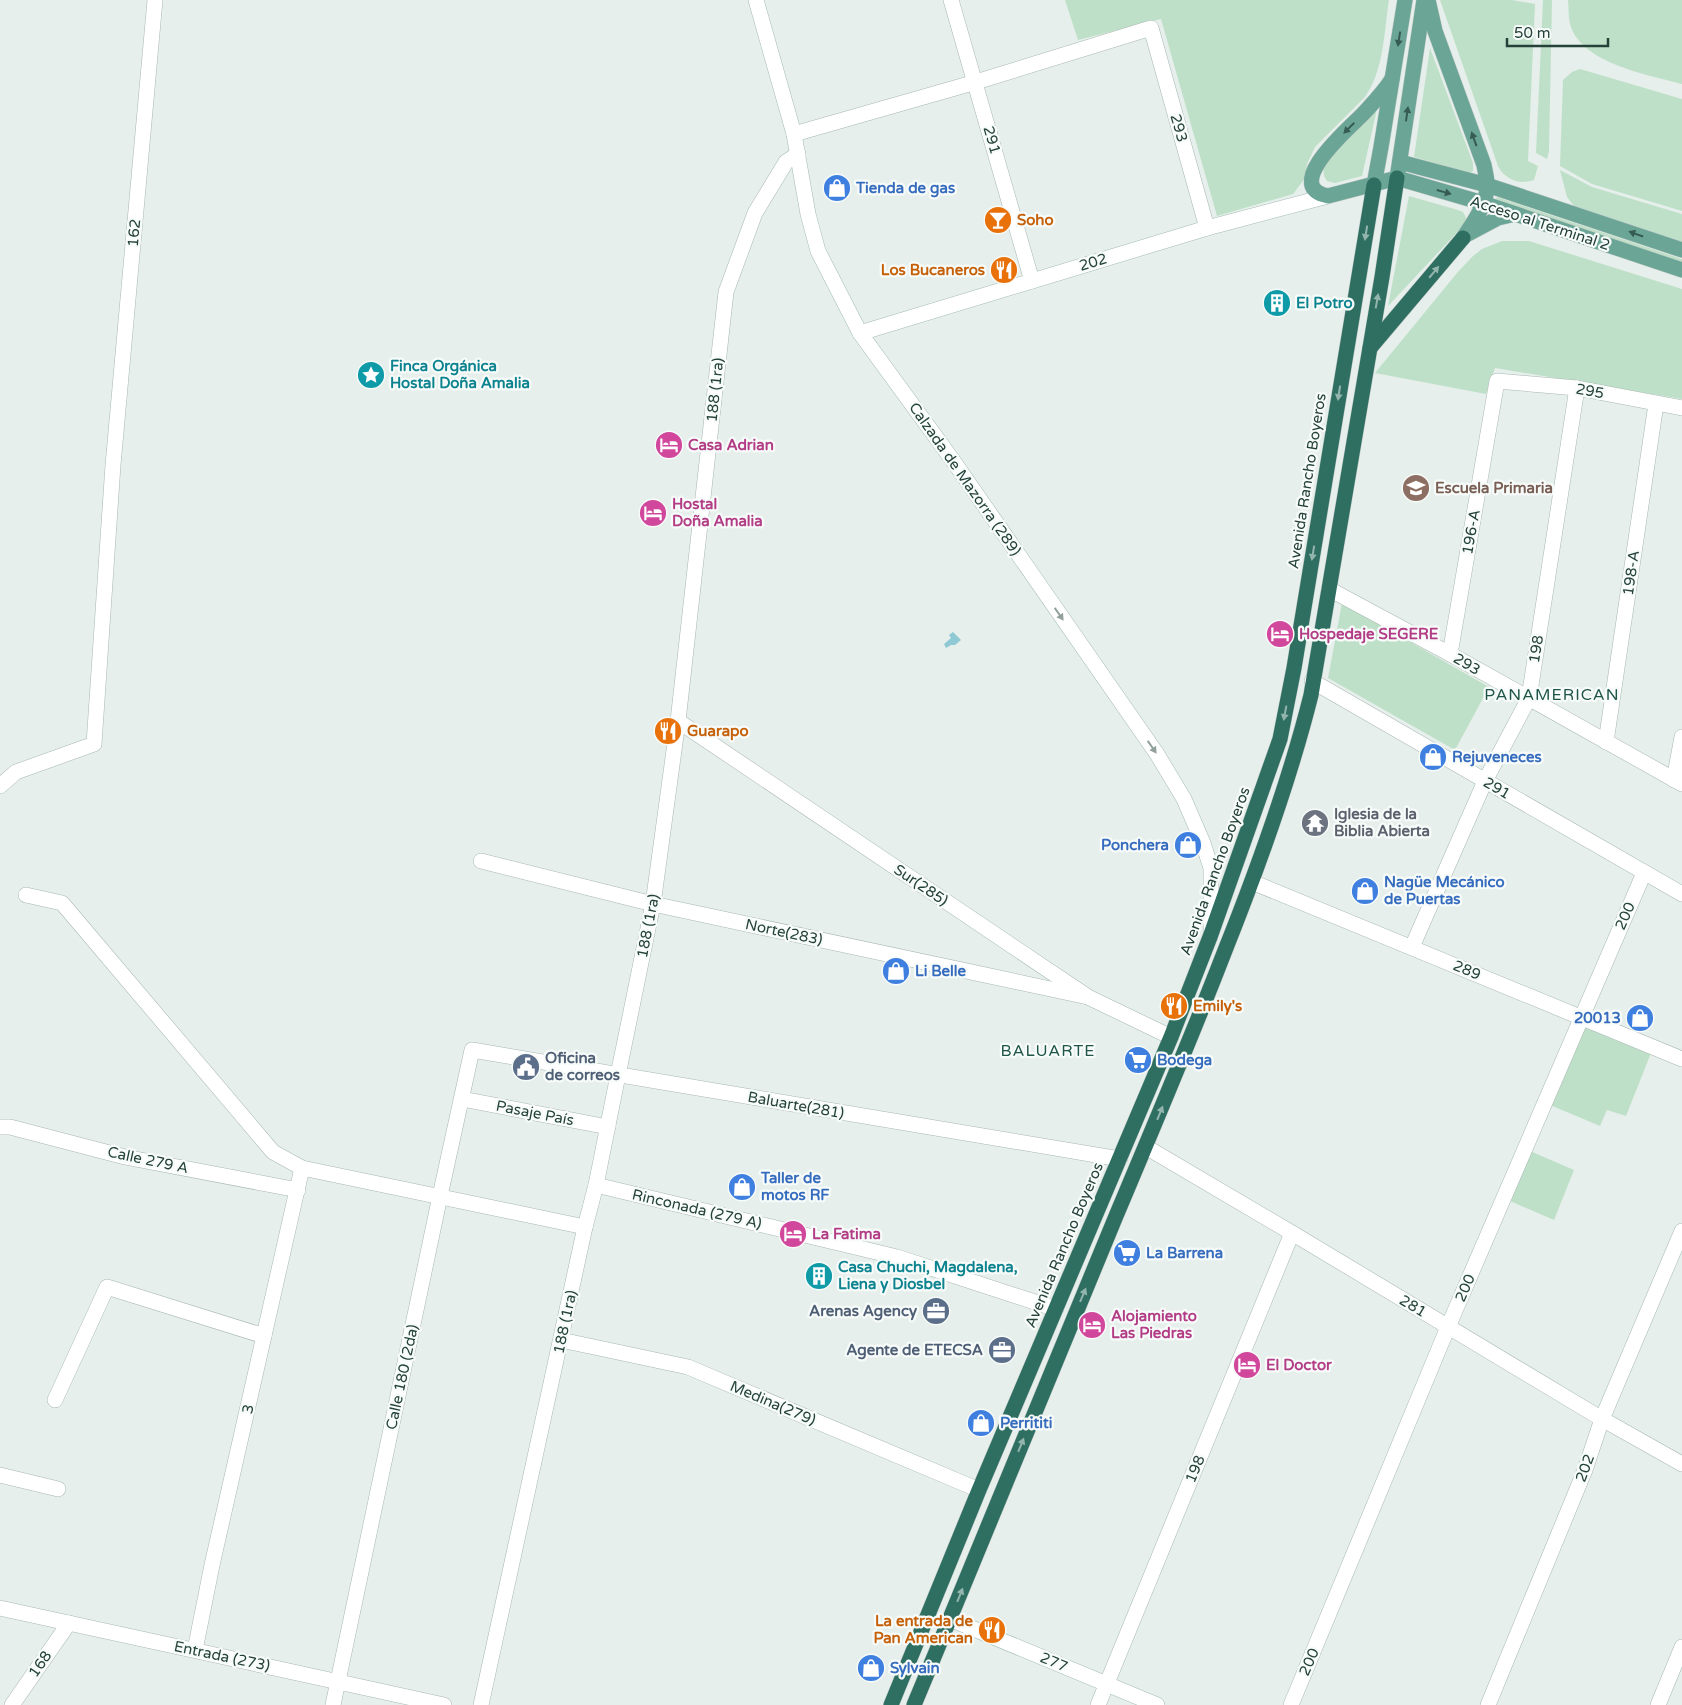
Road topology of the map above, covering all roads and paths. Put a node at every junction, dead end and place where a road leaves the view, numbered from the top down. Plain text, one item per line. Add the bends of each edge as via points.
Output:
1 (156, 0) edge
2 (756, 0) edge
3 (951, 0) edge
4 (1405, 0) edge
5 (1424, 0) edge
6 (1428, 0) edge
7 (1392, 79) junction
8 (976, 82) junction
9 (794, 134) junction
10 (798, 154) junction
11 (1400, 162) junction
12 (1397, 178) junction
13 (1312, 184) junction
14 (1374, 185) junction
15 (1487, 186) junction
16 (1328, 196) junction
17 (1483, 203) junction
18 (1290, 206) junction
19 (1515, 214) junction
20 (1207, 228) junction
21 (1463, 238) junction
22 (1682, 250) edge
23 (1682, 270) edge
24 (1032, 281) junction
25 (860, 333) junction
26 (1369, 349) junction
27 (1498, 380) joint
28 (1577, 388) junction
29 (1656, 404) junction
30 (1682, 408) edge
31 (1329, 589) junction
32 (1450, 654) junction
33 (1312, 681) junction
34 (1529, 698) junction
35 (678, 721) junction
36 (1682, 738) edge
37 (1606, 742) junction
38 (1485, 781) junction
39 (1678, 782) edge
40 (0, 786) edge
41 (480, 861) dead end
42 (1644, 873) junction
43 (1252, 882) junction
44 (1682, 894) edge
45 (26, 895) dead end
46 (653, 904) junction
47 (1210, 937) junction
48 (1412, 947) junction
49 (1088, 997) junction
50 (1582, 1017) junction
51 (1171, 1037) junction
52 (472, 1050) joint
53 (1682, 1059) edge
54 (618, 1075) junction
55 (462, 1099) junction
56 (0, 1127) edge
57 (608, 1127) junction
58 (1146, 1147) junction
59 (1120, 1159) junction
60 (302, 1168) junction
61 (596, 1185) junction
62 (298, 1190) junction
63 (440, 1196) junction
64 (585, 1227) junction
65 (1682, 1231) edge
66 (1292, 1233) junction
67 (1056, 1308) junction
68 (1448, 1328) junction
69 (264, 1336) junction
70 (561, 1340) junction
71 (55, 1400) dead end
72 (1602, 1419) junction
73 (1682, 1464) edge
74 (0, 1475) edge
75 (58, 1489) dead end
76 (979, 1490) junction
77 (0, 1608) edge
78 (950, 1619) junction
79 (69, 1622) junction
80 (1682, 1647) edge
81 (195, 1650) junction
82 (338, 1682) junction
83 (1107, 1684) junction
84 (12, 1705) edge
85 (334, 1705) edge
86 (444, 1705) edge
87 (481, 1705) edge
88 (891, 1705) edge
89 (914, 1705) edge
90 (1098, 1705) edge
91 (1157, 1705) edge
92 (1291, 1705) edge
93 (1488, 1705) edge
94 (1658, 1705) edge

1 - 40 street, 162 via 113,465 94,744 16,772
2 - 9 street, Calzada de Mazorra (289)
3 - 8 street, 291
4 -> 7 main road, Avenida Rancho Boyeros
11 -> 5 main road
15 -> 6 main road via 1484,165 1435,31
7 -> 13 main road via 1323,155 1313,172
7 - 14 main road, Avenida Rancho Boyeros
8 - 9 street
8 - 20 street, 293 via 1151,28
8 - 24 street, 291
9 - 10 street, Calzada de Mazorra (289)
10 - 25 street, Calzada de Mazorra (289) via 818,251
10 - 35 street, 188 (1ra) via 786,162 755,213 726,292
11 - 12 main road
11 - 14 main road via 1385,170
11 - 15 main road, Acceso al Terminal 2
12 - 14 main road
12 -> 17 main road, Acceso al Terminal 2
26 -> 12 highway
13 - 16 main road via 1319,193
13 - 18 street
14 - 16 main road
14 -> 47 highway, Avenida Rancho Boyeros via 1280,739
15 - 17 main road
22 -> 15 main road, Acceso al Terminal 2
16 - 18 street, 202
17 - 19 main road, Acceso al Terminal 2
17 - 21 main road
18 - 20 street, 202
19 - 21 main road via 1482,225
19 - 23 main road, Acceso al Terminal 2
20 - 24 street, 202
26 -> 21 highway
24 - 25 street, 202
25 -> 47 street, Calzada de Mazorra (289) via 954,462 1157,754 1184,798 1211,868
26 - 31 highway
27 - 28 street, 295
27 - 32 street, 196-A
28 - 29 street, 295
28 - 34 street, 198
29 - 30 street, 295
29 - 37 street, 198-A
31 - 32 street, 293
31 - 33 highway
32 - 34 street, 293
33 - 38 street, 291
33 - 43 highway via 1299,741
34 - 37 street, 293
34 - 38 street, 198
35 - 46 street, 188 (1ra)
35 - 49 street, Sur(285)
36 - 39 street
37 - 39 street, 293
38 - 42 street, 291
38 - 48 street, 198
41 - 46 street, Norte(283)
42 - 44 street, 291
42 - 50 street, 200
43 - 48 street, 289
58 -> 43 highway
45 - 60 street via 62,903 273,1152
46 - 49 street, Norte(283)
46 - 54 street, 188 (1ra)
47 - 51 highway, Avenida Rancho Boyeros
48 - 50 street, 289
49 - 51 street, Sur(285)
50 - 53 street, 289
50 - 68 street, 200
51 - 59 highway, Avenida Rancho Boyeros
52 - 54 street, Baluarte(281)
52 - 55 street, Calle 180 (2da)
54 - 57 street, 188 (1ra)
54 - 59 street, Baluarte(281)
55 - 57 street, Pasaje País
55 - 63 street, Calle 180 (2da)
56 - 62 street, Calle 279 A via 125,1156
57 - 61 street, 188 (1ra)
58 - 66 street, 281
78 -> 58 highway
59 - 67 highway, Avenida Rancho Boyeros
60 - 62 street, 3
60 - 63 street
61 - 64 street, 188 (1ra)
61 - 67 street, Rinconada (279 A) via 897,1256
62 - 69 street, 3
63 - 64 street
63 - 82 street, Calle 180 (2da)
64 - 70 street, 188 (1ra)
65 - 72 street, 202
66 - 68 street, 281
66 - 83 street, 198
67 - 76 highway, Avenida Rancho Boyeros
68 - 72 street, 281
68 - 92 street, 200
69 - 71 street via 107,1287
69 - 81 street, 3
70 - 76 street, Medina(279) via 688,1367
70 - 87 street, 188 (1ra)
72 - 73 street, 281
72 - 93 street, 202 via 1585,1470
74 - 75 street
76 - 88 highway, Avenida Rancho Boyeros
77 - 79 street, Entrada (273)
78 - 83 street, 277
78 - 89 highway
79 - 81 street, Entrada (273)
79 - 84 street, 168
80 - 94 street
81 - 82 street, Entrada (273)
82 - 85 street, Calle 180 (2da)
82 - 86 street, Entrada (273)
83 - 90 street, 198
83 - 91 street, 277

